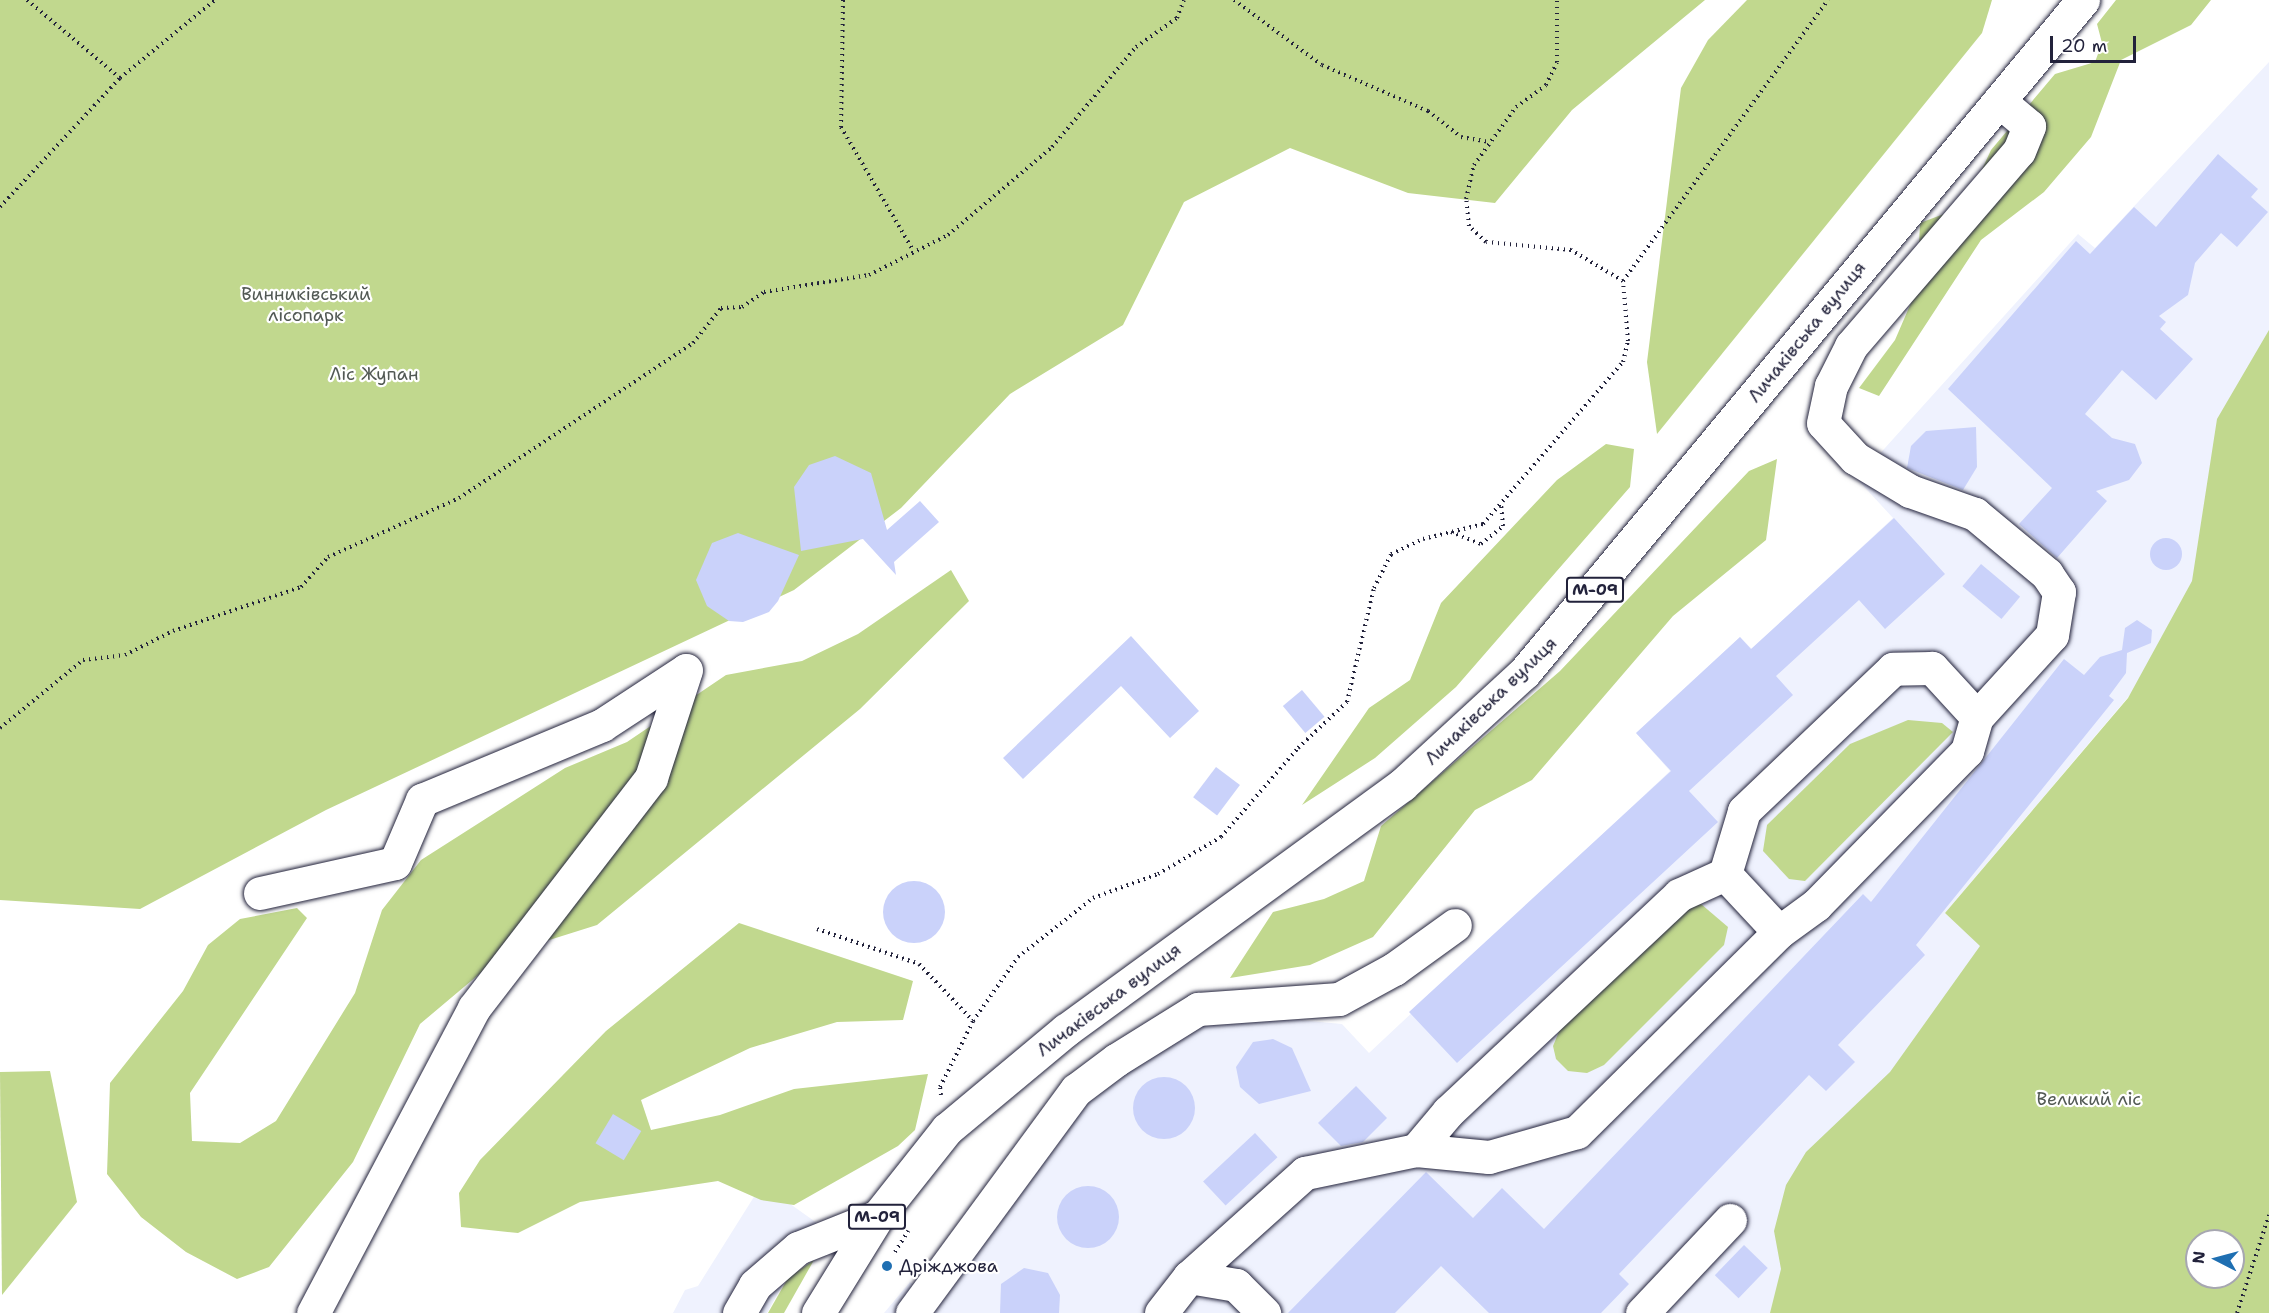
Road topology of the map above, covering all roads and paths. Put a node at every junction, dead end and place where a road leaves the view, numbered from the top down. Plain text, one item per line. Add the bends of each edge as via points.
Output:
1 (27, 0) edge
2 (215, 0) edge
3 (843, 0) edge
4 (1184, 0) edge
5 (1234, 0) edge
6 (1557, 0) edge
7 (1828, 0) edge
8 (2083, 0) edge
9 (120, 78) junction
10 (1999, 101) junction
11 (1490, 142) junction
12 (0, 207) edge
13 (913, 250) junction
14 (1623, 280) junction
15 (1501, 504) junction
16 (1450, 532) junction
17 (1977, 717) junction
18 (0, 729) edge
19 (1725, 874) junction
20 (260, 893) dead end
21 (1455, 925) dead end
22 (817, 929) dead end
23 (1779, 932) junction
24 (974, 1021) junction
25 (947, 1129) junction
26 (1416, 1150) junction
27 (2269, 1215) edge
28 (878, 1216) junction
29 (1730, 1220) dead end
30 (1189, 1277) junction
31 (313, 1313) edge
32 (739, 1313) edge
33 (818, 1313) edge
34 (912, 1313) edge
35 (1161, 1313) edge
36 (1264, 1313) edge
37 (1642, 1313) edge
38 (2237, 1313) edge

1 - 9 path
2 - 9 path
3 - 13 path via 841,127
4 - 13 path via 1177,18 1136,47 1053,147 948,234
5 - 11 path via 1322,65 1428,111 1461,137
6 - 11 path via 1557,62 1546,85 1516,107
7 - 14 path
8 - 10 main road, Личаківська вулиця / М-09
9 - 12 path
10 - 17 main road via 2029,126 2019,151 1851,346 1831,386 1823,423 1855,458 1876,471 1910,491 1975,514 2048,574 2059,592 2052,635
10 - 25 main road, Личаківська вулиця / М-09 via 1516,681 1402,785 1066,1030
11 - 14 path via 1474,165 1466,200 1469,226 1486,242 1571,250
13 - 18 path via 869,275 764,292 742,307 721,308 693,343 459,498 328,557 301,587 173,631 125,655 83,660
14 - 15 path via 1628,341 1623,362
15 - 16 path via 1483,524
15 - 16 path via 1503,526 1481,543
16 - 24 path via 1391,554 1374,588 1347,702 1298,748 1221,837 1158,874 1093,898 1018,957
17 - 19 main road via 1932,668 1893,669 1743,811
17 - 23 main road via 1967,751 1816,905
19 - 23 main road
19 - 26 main road via 1679,895 1448,1112
20 - 31 main road via 395,863 422,800 602,725 686,670 651,778 474,1008
21 - 34 main road via 1394,969 1339,999 1198,1009 1116,1060 1076,1090
22 - 24 path via 919,964
23 - 26 main road via 1577,1132 1489,1157
24 - 25 path via 940,1087
25 - 28 main road, Личаківська вулиця / М-09
26 - 30 main road via 1305,1173
27 - 38 path
28 - 32 main road via 798,1248 755,1285
28 - 33 main road, Личаківська вулиця / М-09
29 - 37 main road
30 - 35 main road
30 - 36 main road via 1236,1285

